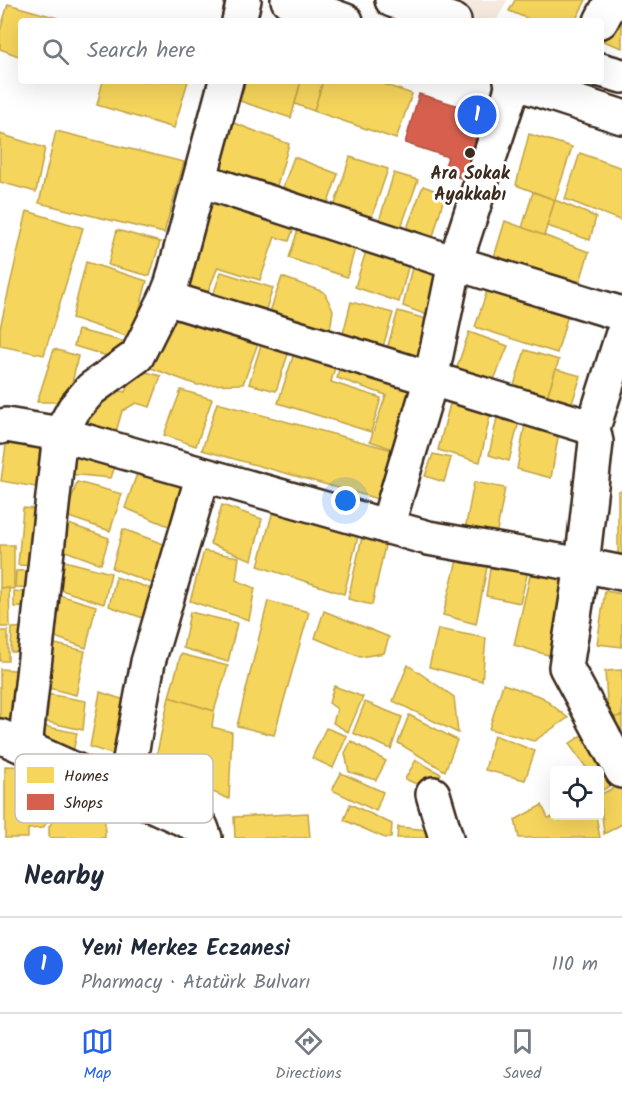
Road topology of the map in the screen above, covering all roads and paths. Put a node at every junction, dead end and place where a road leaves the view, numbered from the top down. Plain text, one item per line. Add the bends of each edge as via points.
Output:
1 (244, 0) edge
2 (288, 0) edge
3 (392, 0) edge
4 (612, 0) edge
5 (240, 18) edge
6 (338, 18) edge
7 (445, 18) edge
8 (603, 18) edge
9 (604, 71) edge
10 (622, 76) edge
11 (225, 84) edge
12 (512, 84) edge
13 (519, 84) edge
14 (622, 117) edge
15 (200, 180) junction
16 (455, 263) junction
17 (166, 298) junction
18 (622, 314) edge
19 (622, 336) edge
20 (430, 379) junction
21 (0, 427) edge
22 (593, 428) junction
23 (60, 434) junction
24 (203, 475) junction
25 (387, 527) junction
26 (582, 565) junction
27 (622, 573) edge
28 (12, 741) edge
29 (41, 754) edge
30 (131, 754) edge
31 (622, 771) edge
32 (433, 794) dead end
33 (192, 823) edge
34 (205, 838) edge
35 (446, 838) edge

1 - 5 street
2 - 6 street
3 - 7 street
4 - 8 street
9 - 10 street
11 - 15 street
12 - 16 street
13 - 14 street
15 - 16 street
15 - 17 street
16 - 18 street
16 - 20 street
17 - 20 street
17 - 23 street via 137,356 92,389
19 - 22 street
20 - 22 street
20 - 25 street
21 - 23 street
22 - 26 street via 596,442
23 - 24 street
23 - 28 street
24 - 25 street
24 - 30 street via 148,662
25 - 26 street
26 - 27 street
26 - 31 street via 566,667
28 - 29 street
32 - 35 street
33 - 34 street via 201,827

